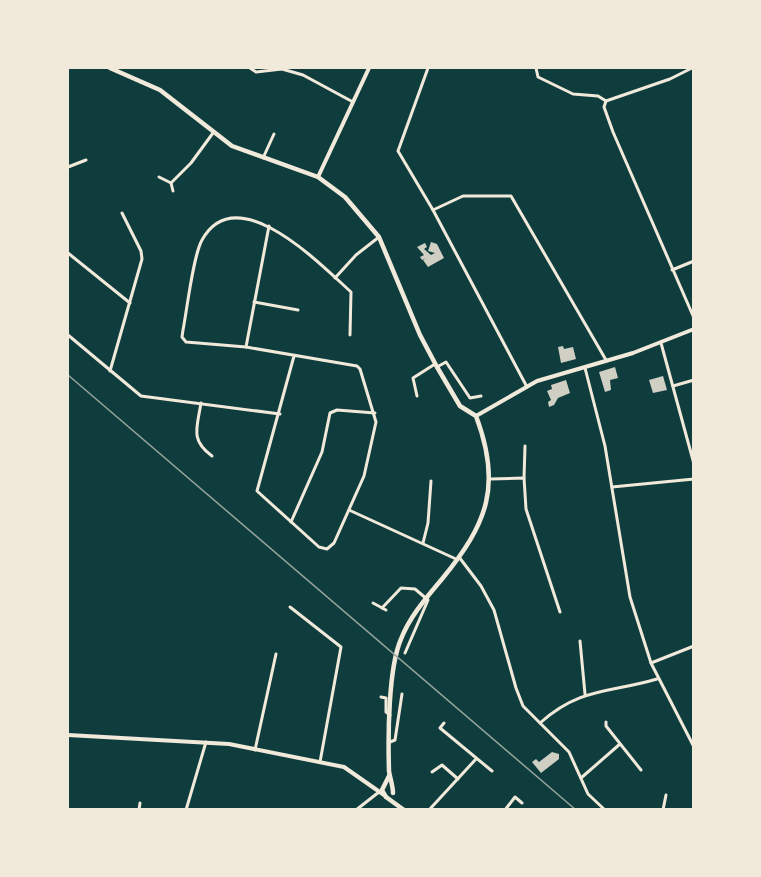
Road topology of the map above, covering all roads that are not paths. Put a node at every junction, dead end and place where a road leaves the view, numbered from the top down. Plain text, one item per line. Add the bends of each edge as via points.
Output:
1 (110, 68) edge
2 (250, 68) edge
3 (369, 68) edge
4 (428, 68) edge
5 (536, 68) edge
6 (692, 68) edge
7 (125, 70) edge
8 (606, 101) junction
9 (354, 103) junction
10 (213, 133) junction
11 (273, 134) dead end
12 (263, 158) junction
13 (86, 160) dead end
14 (68, 167) edge
15 (159, 177) dead end
16 (318, 177) junction
17 (171, 183) junction
18 (173, 191) dead end
19 (433, 210) junction
20 (122, 213) dead end
21 (269, 226) junction
22 (379, 237) junction
23 (68, 253) edge
24 (693, 261) edge
25 (672, 270) junction
26 (335, 278) junction
27 (254, 302) junction
28 (130, 303) junction
29 (298, 310) dead end
30 (693, 318) edge
31 (693, 329) edge
32 (68, 335) edge
33 (350, 335) dead end
34 (661, 343) junction
35 (246, 347) junction
36 (294, 356) junction
37 (606, 360) junction
38 (436, 366) junction
39 (584, 366) junction
40 (110, 371) junction
41 (693, 380) edge
42 (673, 386) junction
43 (526, 387) junction
44 (417, 396) dead end
45 (481, 396) dead end
46 (201, 404) junction
47 (375, 413) junction
48 (280, 414) junction
49 (476, 416) junction
50 (525, 446) dead end
51 (212, 456) dead end
52 (693, 464) edge
53 (524, 478) junction
54 (490, 479) junction
55 (693, 479) edge
56 (431, 482) dead end
57 (611, 487) junction
58 (349, 510) junction
59 (291, 522) junction
60 (423, 543) junction
61 (458, 558) junction
62 (426, 598) junction
63 (373, 603) dead end
64 (290, 608) dead end
65 (382, 608) junction
66 (386, 610) dead end
67 (560, 612) dead end
68 (580, 641) dead end
69 (693, 646) edge
70 (405, 653) dead end
71 (276, 654) dead end
72 (651, 663) junction
73 (657, 679) junction
74 (402, 694) dead end
75 (585, 694) junction
76 (381, 697) dead end
77 (391, 716) junction
78 (606, 722) dead end
79 (444, 723) dead end
80 (540, 723) junction
81 (68, 735) edge
82 (206, 741) junction
83 (390, 742) junction
84 (620, 744) junction
85 (693, 747) edge
86 (255, 750) junction
87 (476, 759) junction
88 (320, 762) junction
89 (641, 770) dead end
90 (492, 771) dead end
91 (432, 772) dead end
92 (389, 774) junction
93 (581, 778) junction
94 (458, 779) junction
95 (366, 781) junction
96 (385, 786) junction
97 (393, 791) junction
98 (383, 795) junction
99 (666, 795) dead end
100 (140, 803) dead end
101 (522, 803) dead end
102 (139, 810) edge
103 (186, 810) edge
104 (356, 810) edge
105 (404, 810) edge
106 (429, 810) edge
107 (505, 810) edge
108 (605, 810) edge
109 (663, 810) edge

1 - 7 main road
2 - 9 street via 256,72 282,69 303,75
3 - 9 street
4 - 19 street via 398,152
5 - 8 street via 538,77 573,94 598,96
6 - 8 street
7 - 10 main road via 160,90
8 - 25 street via 604,106 613,132
9 - 16 street
10 - 12 main road via 232,146
10 - 17 street
11 - 12 street
12 - 16 main road
13 - 14 street
15 - 17 street
16 - 22 main road via 345,197
17 - 18 street
19 - 37 street via 463,196 511,196
19 - 43 street
20 - 28 street via 142,255
21 - 26 street
21 - 27 street
21 - 35 street via 237,219 221,222 208,232 199,249 183,330 182,337 190,344
22 - 26 street
22 - 38 main road
23 - 28 street
24 - 25 street
25 - 30 street
26 - 33 street via 352,295
27 - 29 street
27 - 35 street
28 - 40 street
31 - 34 street
32 - 40 street
34 - 37 street
34 - 42 street
35 - 36 street
36 - 47 street via 357,366
36 - 48 street
37 - 39 street
38 - 44 street via 413,378
38 - 45 street via 448,362 470,398
38 - 49 main road via 460,405
39 - 43 street
39 - 57 street via 603,436
40 - 46 street via 141,396
41 - 42 street
42 - 52 street
43 - 49 street
46 - 48 street
46 - 51 street via 196,438 199,447
47 - 58 street via 364,476
47 - 59 street via 330,413 322,452
48 - 59 street via 257,491
49 - 54 main road
50 - 53 street
53 - 54 street
53 - 67 street via 526,509
54 - 61 main road via 484,513
55 - 57 street
56 - 60 street via 434,489
57 - 72 street via 624,572
58 - 59 street via 334,543 327,549 319,547
58 - 60 street
60 - 61 street
61 - 62 main road
61 - 80 street via 494,610 519,699
62 - 65 street via 415,589 401,588
62 - 70 street via 428,603
62 - 77 main road via 398,647
63 - 65 street
64 - 88 street via 341,647
65 - 66 street
68 - 75 street
69 - 72 street
71 - 86 street
72 - 73 street
73 - 75 street
73 - 85 street
74 - 83 street via 396,740
75 - 80 street via 554,710
76 - 77 street via 386,698 386,712
77 - 83 main road
78 - 84 street
79 - 87 street via 440,728
80 - 93 street via 569,752
81 - 82 street
82 - 86 street
82 - 103 street
83 - 92 main road
84 - 89 street
84 - 93 street
86 - 88 street
87 - 90 street
87 - 94 street
88 - 95 street via 344,767
91 - 94 street via 442,765
92 - 96 main road
92 - 97 main road
93 - 108 street via 588,794
94 - 106 street
95 - 96 street
95 - 98 street
96 - 97 main road
96 - 98 main road
97 - 98 main road
97 - 105 main road
98 - 104 street
98 - 105 main road
99 - 109 street
100 - 102 street
101 - 107 street via 515,797

